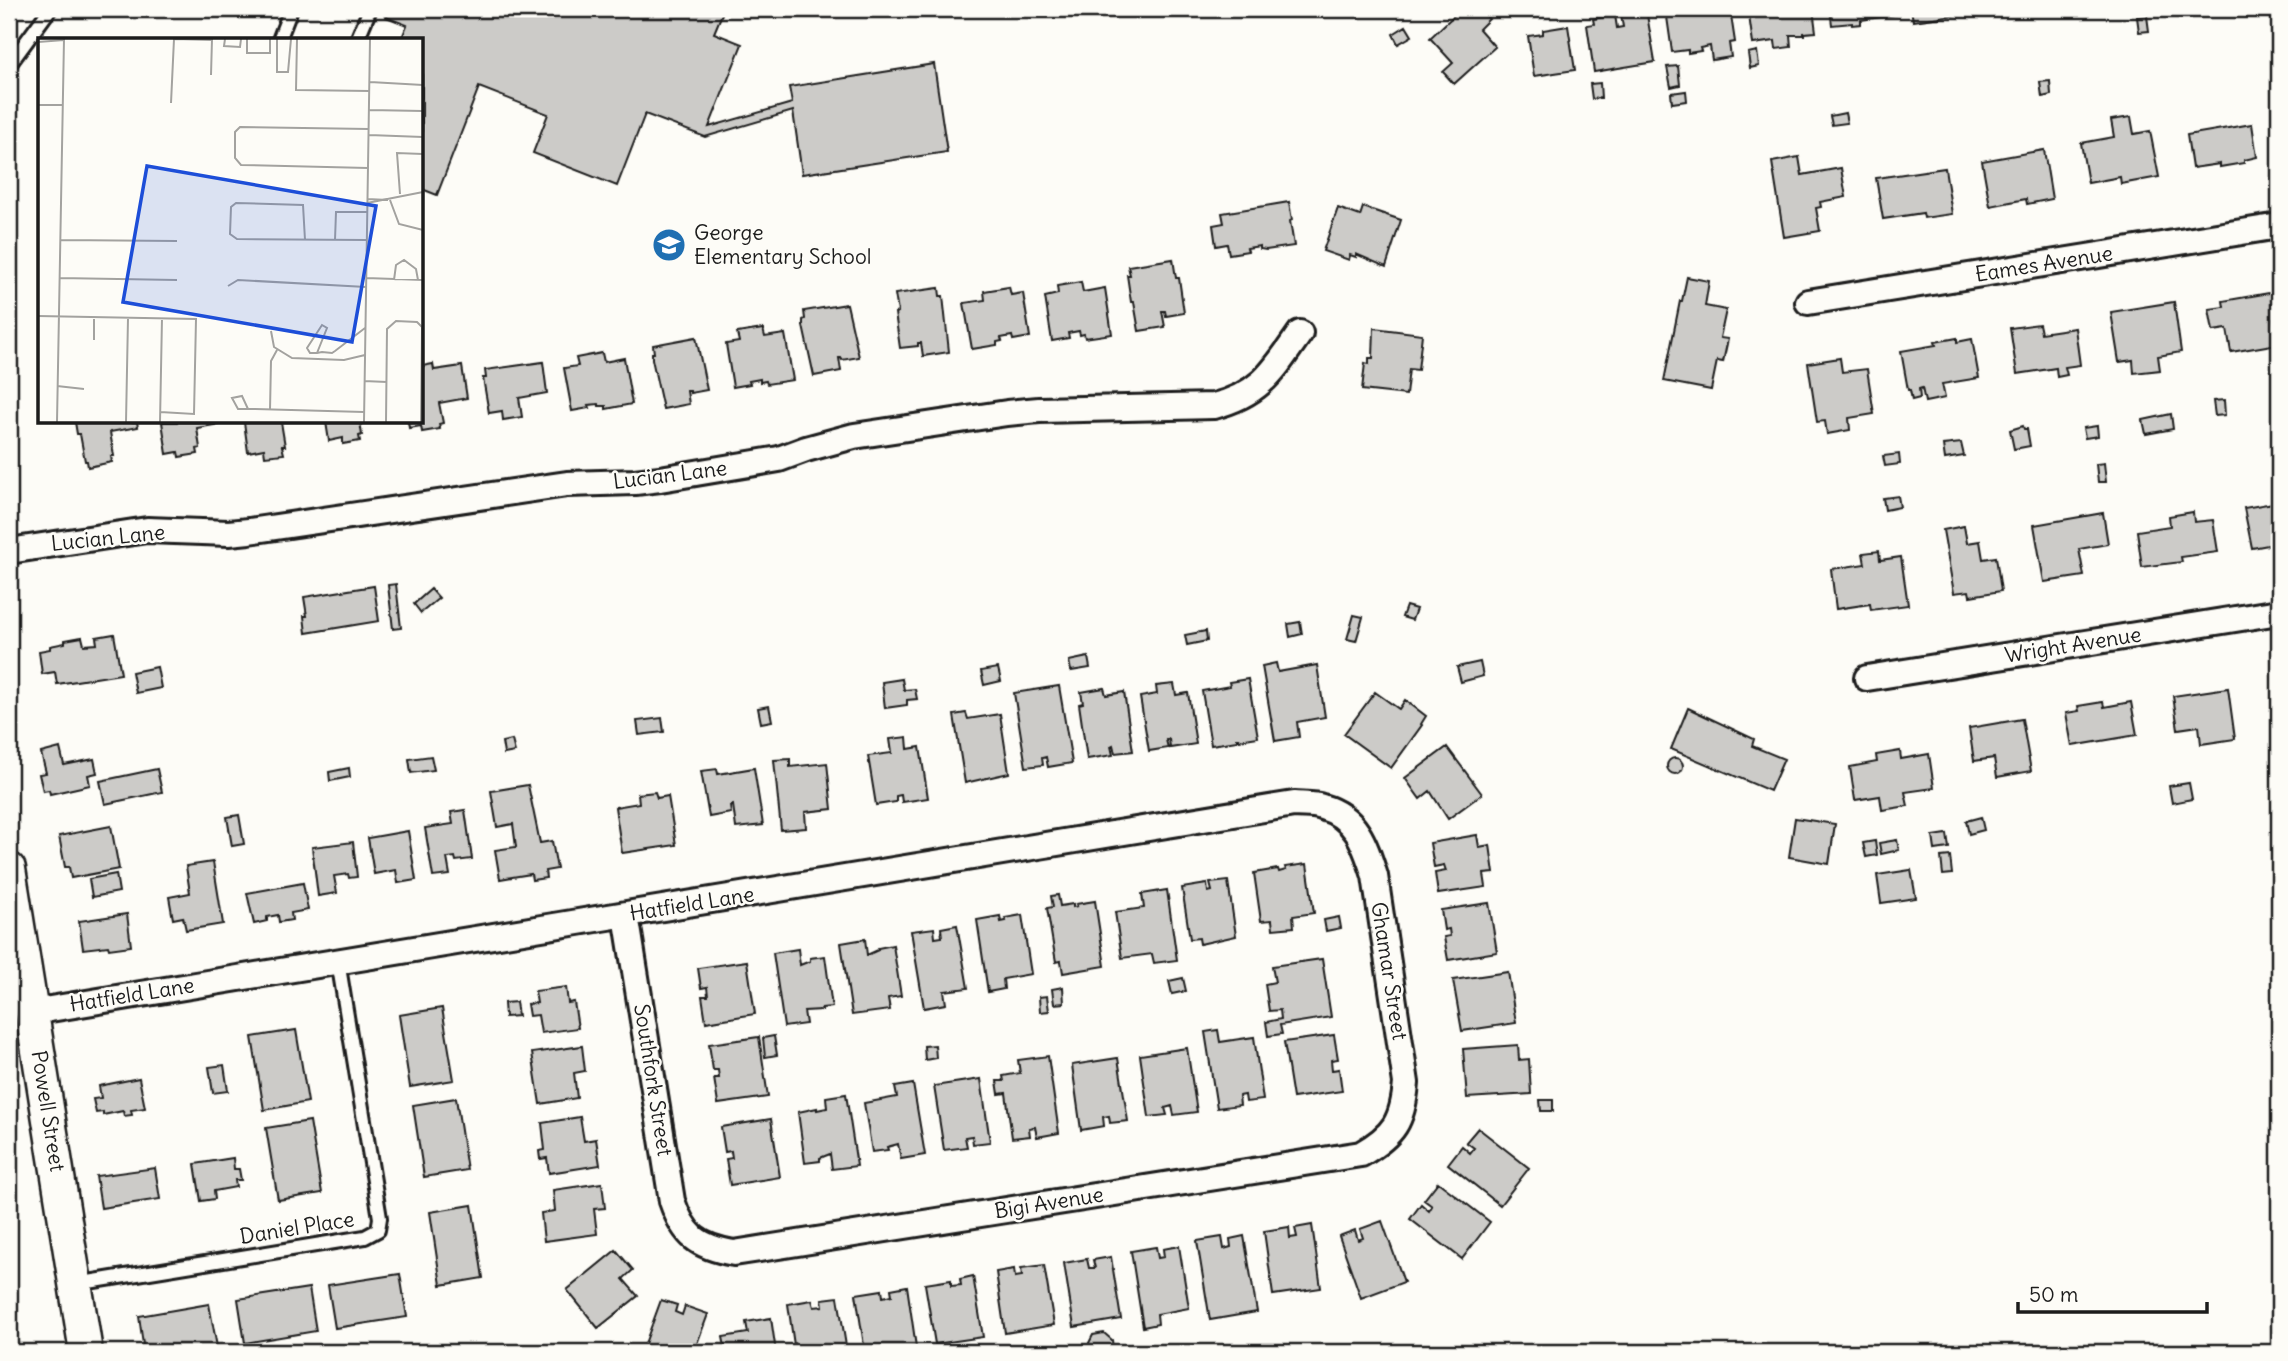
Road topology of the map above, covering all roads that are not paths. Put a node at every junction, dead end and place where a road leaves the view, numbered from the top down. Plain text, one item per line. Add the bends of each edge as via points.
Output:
1 (50, 9) edge
2 (291, 9) edge
3 (370, 9) edge
4 (280, 38) edge
5 (359, 38) edge
6 (9, 65) edge
7 (2279, 226) edge
8 (1808, 302) dead end
9 (1300, 332) dead end
10 (9, 551) edge
11 (2279, 611) edge
12 (1867, 678) dead end
13 (1349, 820) joint
14 (9, 869) edge
15 (626, 915) junction
16 (338, 961) junction
17 (32, 1012) junction
18 (1396, 1127) joint
19 (694, 1240) joint
20 (75, 1284) junction
21 (86, 1352) edge

1 - 6 lane
2 - 4 lane
3 - 5 lane
7 - 8 street, Eames Avenue
9 - 10 street, Lucian Lane via 1263,382 1231,401 1214,405 1007,413 854,436 779,459 660,479 567,484 249,531 147,530
11 - 12 street, Wright Avenue
13 - 15 street, Hatfield Lane via 1322,807 1294,804
13 - 18 street, Ghamar Street via 1365,844 1375,876 1406,1083 1405,1105
14 - 17 street, Powell Street
15 - 16 street, Hatfield Lane
15 - 19 street, Southfork Street via 673,1201 680,1222
16 - 17 street, Hatfield Lane
16 - 20 lane, Daniel Place via 380,1218 378,1230 365,1237
17 - 20 street, Powell Street
18 - 19 street, Bigi Avenue via 1381,1143 1348,1156 734,1253
20 - 21 street, Powell Street

